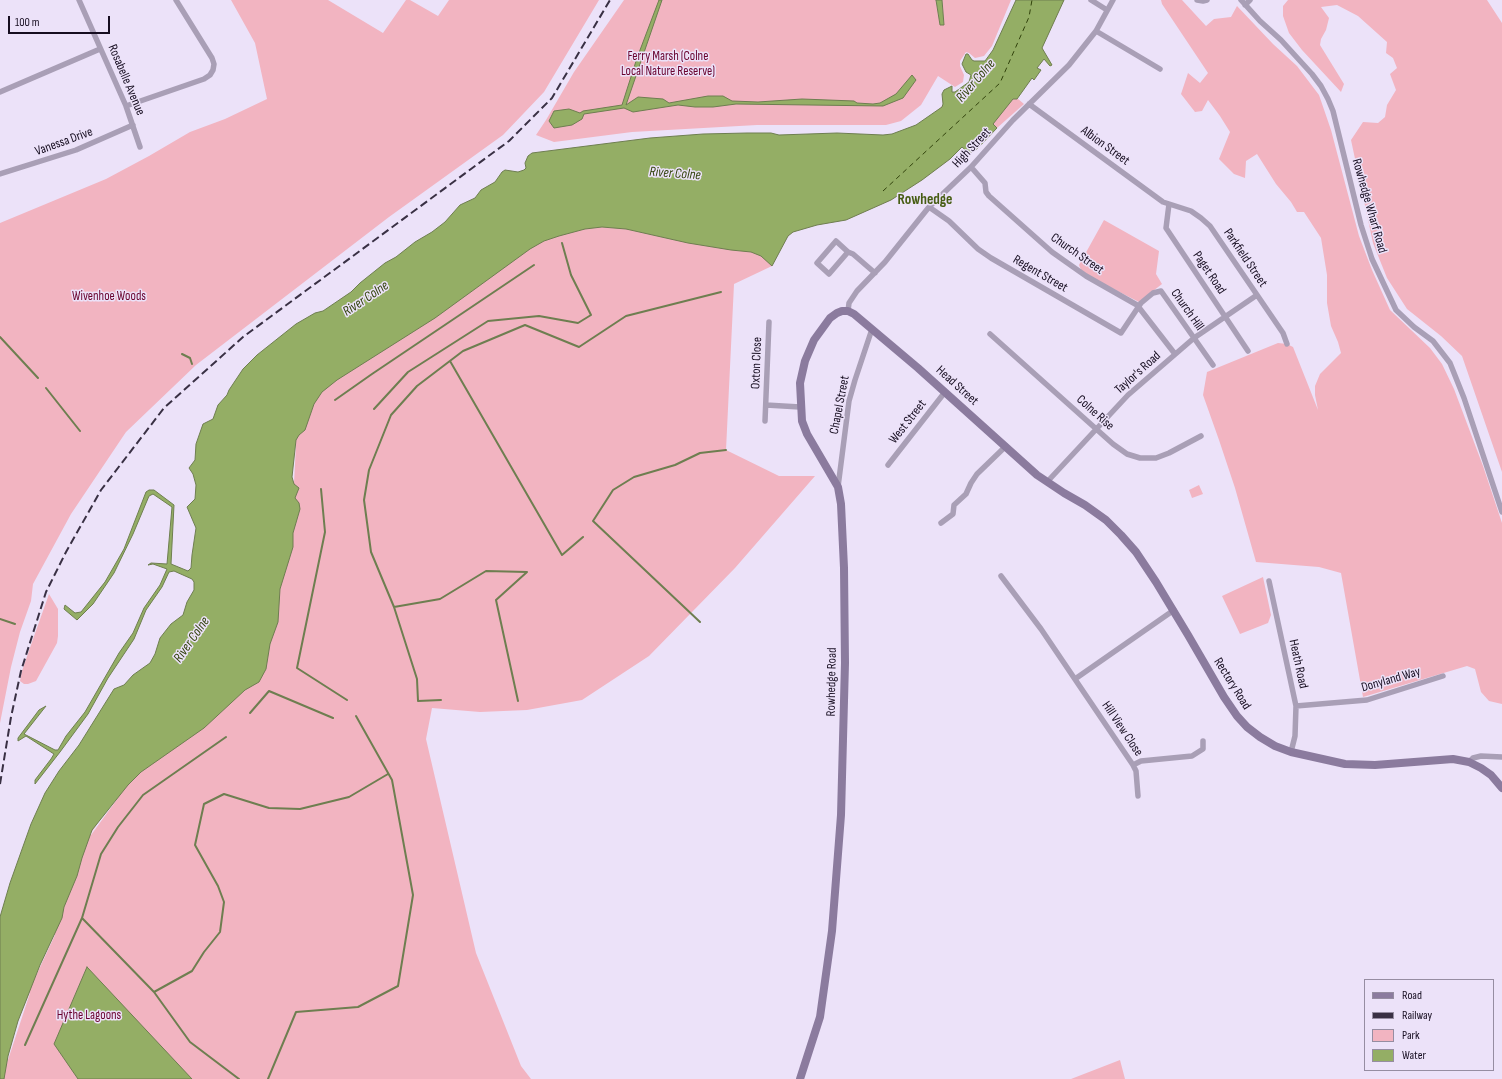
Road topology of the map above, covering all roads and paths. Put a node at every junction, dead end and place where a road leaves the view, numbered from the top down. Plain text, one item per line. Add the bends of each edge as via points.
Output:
1 (79, 0) edge
2 (176, 0) edge
3 (1090, 0) edge
4 (1113, 0) edge
5 (1197, 0) edge
6 (1207, 0) edge
7 (1250, 0) edge
8 (1243, 2) edge
9 (1107, 10) junction
10 (1096, 31) junction
11 (100, 49) junction
12 (1160, 69) dead end
13 (0, 92) edge
14 (1029, 104) junction
15 (126, 106) junction
16 (133, 125) junction
17 (140, 147) dead end
18 (971, 167) junction
19 (0, 174) edge
20 (1169, 204) junction
21 (929, 207) junction
22 (848, 252) junction
23 (875, 273) junction
24 (1257, 295) junction
25 (1139, 307) junction
26 (848, 311) junction
27 (1225, 317) junction
28 (769, 322) dead end
29 (872, 329) junction
30 (990, 334) dead end
31 (1194, 338) junction
32 (1287, 344) dead end
33 (1248, 351) dead end
34 (1175, 354) junction
35 (1213, 365) dead end
36 (945, 392) junction
37 (766, 405) junction
38 (800, 407) junction
39 (765, 421) dead end
40 (1097, 428) junction
41 (1201, 436) dead end
42 (1006, 446) junction
43 (888, 465) dead end
44 (1047, 482) junction
45 (838, 487) junction
46 (1502, 512) edge
47 (941, 523) dead end
48 (1001, 576) dead end
49 (1269, 581) dead end
50 (1174, 610) junction
51 (1443, 676) dead end
52 (1075, 679) junction
53 (1296, 706) junction
54 (1203, 741) dead end
55 (1291, 752) junction
56 (1502, 757) edge
57 (1469, 762) junction
58 (1133, 765) junction
59 (1501, 785) edge
60 (1138, 796) dead end
61 (800, 1079) edge

1 - 11 street, Rosabelle Avenue
2 - 15 street via 212,58 213,70 204,80
3 - 9 street
4 - 9 street, High Street
5 - 6 street
7 - 8 street
8 - 46 street, Rowhedge Wharf Road via 1312,74 1328,99 1372,259 1396,310 1433,341 1450,363
9 - 10 street, High Street
10 - 12 street
10 - 14 street, High Street via 1069,65
11 - 13 street
11 - 15 street, Rosabelle Avenue
14 - 18 street, High Street
14 - 20 street, Albion Street
15 - 16 street, Rosabelle Avenue
16 - 17 street, Rosabelle Avenue
16 - 19 street, Vanessa Drive via 76,150
18 - 21 street, High Street
18 - 25 street, Church Street via 985,183 989,196 1052,252 1086,276
20 - 24 street, Parkfield Street via 1191,211 1210,226
20 - 27 street, Paget Road via 1166,228
21 - 23 street, High Street
21 - 25 street, Regent Street via 991,258 1121,333
22 - 22 street via 829,274 817,263 836,241
22 - 23 street
23 - 26 street, High Street via 851,299
24 - 27 street, Taylor's Road
24 - 32 street, Parkfield Street via 1283,332
25 - 31 street, Church Hill via 1153,292 1161,291
25 - 34 street, Church Street
26 - 29 street, Head Street
26 - 38 street, Rowhedge Road via 836,313 830,318 814,340 802,372
27 - 31 street, Taylor's Road
27 - 33 street, Paget Road
28 - 37 street, Oxton Close
29 - 36 street, Head Street
29 - 45 street, Chapel Street via 849,401
30 - 40 street, Colne Rise
31 - 34 street, Taylor's Road
31 - 35 street, Church Hill
34 - 40 street, Taylor's Road via 1128,395
36 - 42 street, Head Street
36 - 43 street, West Street
37 - 38 street, Oxton Close
37 - 39 street, Oxton Close
38 - 45 street, Rowhedge Road via 807,434
40 - 41 street, Colne Rise via 1120,450 1140,458 1163,456
40 - 44 street, Taylor's Road
42 - 44 street, Head Street
42 - 47 street via 977,474 966,494 954,505 953,514
44 - 50 street, Rectory Road via 1106,520 1121,535 1136,552
45 - 61 street, Rowhedge Road via 844,568 845,662 841,815 832,931 820,1017
48 - 52 street, Hill View Close
49 - 53 street, Heath Road
50 - 52 street
50 - 55 street, Rectory Road via 1237,716 1260,737
51 - 53 street, Donyland Way via 1367,700
52 - 58 street, Hill View Close
53 - 55 street, Heath Road via 1295,736
54 - 58 street via 1206,750 1192,756 1141,761
55 - 57 street, Rectory Road via 1331,762 1359,765 1453,759
56 - 57 street, Rectory Road via 1481,756 1472,758
57 - 59 street, Rectory Road via 1491,775
58 - 60 street, Hill View Close via 1136,771

